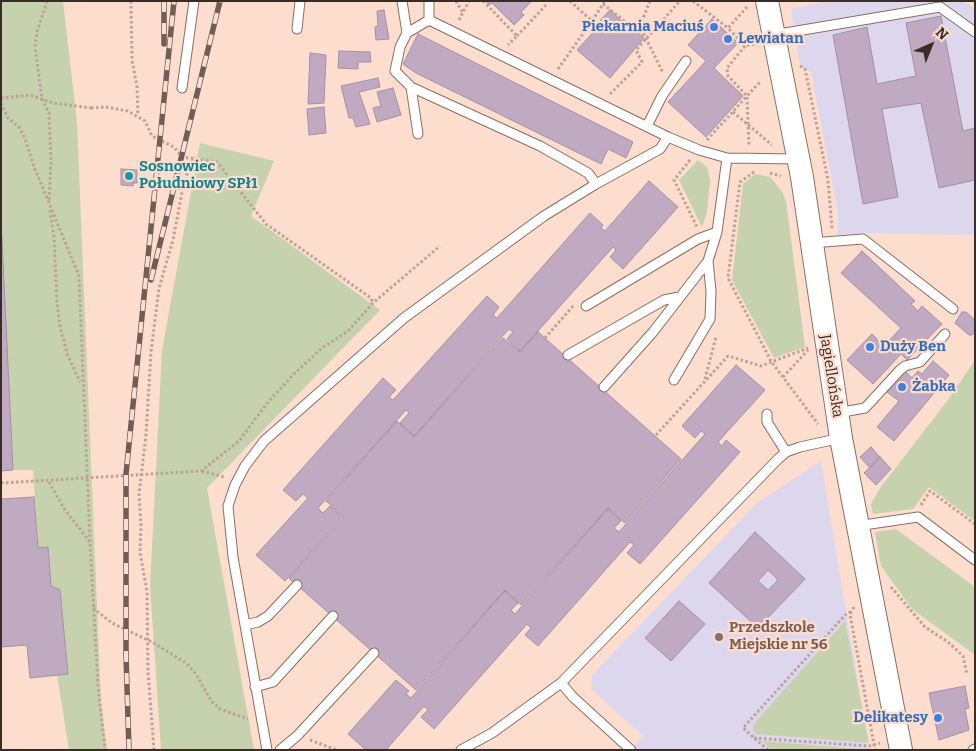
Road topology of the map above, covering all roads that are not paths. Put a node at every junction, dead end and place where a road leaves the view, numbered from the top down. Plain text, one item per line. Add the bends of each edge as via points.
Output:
1 (194, 1) edge
2 (300, 1) edge
3 (402, 1) edge
4 (429, 1) edge
5 (757, 4) edge
6 (428, 20) junction
7 (297, 29) dead end
8 (975, 32) edge
9 (407, 33) junction
10 (764, 40) junction
11 (686, 61) dead end
12 (410, 87) junction
13 (182, 88) dead end
14 (647, 126) junction
15 (418, 134) dead end
16 (668, 137) junction
17 (727, 158) junction
18 (798, 160) junction
19 (596, 184) junction
20 (717, 232) junction
21 (811, 243) junction
22 (708, 261) junction
23 (679, 297) junction
24 (583, 304) road end
25 (953, 309) dead end
26 (945, 334) dead end
27 (568, 355) dead end
28 (674, 380) dead end
29 (604, 387) dead end
30 (767, 414) dead end
31 (833, 426) junction
32 (786, 452) junction
33 (857, 526) junction
34 (975, 560) edge
35 (297, 585) dead end
36 (333, 616) dead end
37 (245, 625) junction
38 (374, 653) dead end
39 (561, 683) junction
40 (255, 687) junction
41 (267, 750) edge
42 (280, 750) edge
43 (461, 750) edge
44 (631, 750) edge
45 (901, 750) edge

1 - 13 lane
2 - 7 lane
3 - 9 lane
4 - 6 lane
5 - 10 street, Jagiellońska
6 - 9 lane
6 - 14 lane
8 - 10 lane via 940,7
9 - 12 lane via 395,71
10 - 18 street, Jagiellońska
11 - 14 lane
12 - 15 lane
12 - 19 lane via 540,146 588,173
14 - 16 lane
16 - 17 lane
16 - 19 lane via 660,149
17 - 18 lane
17 - 20 lane
18 - 21 street, Jagiellońska
19 - 37 lane via 544,216 404,318 264,441 235,485 228,506
20 - 22 lane
20 - 24 lane via 698,239
21 - 25 lane via 863,239
21 - 31 street, Jagiellońska
22 - 23 lane
22 - 28 lane via 710,319
23 - 27 lane via 664,300
23 - 29 lane
26 - 31 lane via 920,362 900,370 865,408
30 - 32 lane via 767,422
31 - 32 lane
31 - 33 street, Jagiellońska
32 - 39 lane
33 - 34 lane via 918,517
33 - 45 street, Jagiellońska
35 - 37 lane via 268,616
36 - 40 lane via 272,682
37 - 40 lane
38 - 42 lane
39 - 43 lane via 492,733
39 - 44 lane via 573,698
40 - 41 lane

